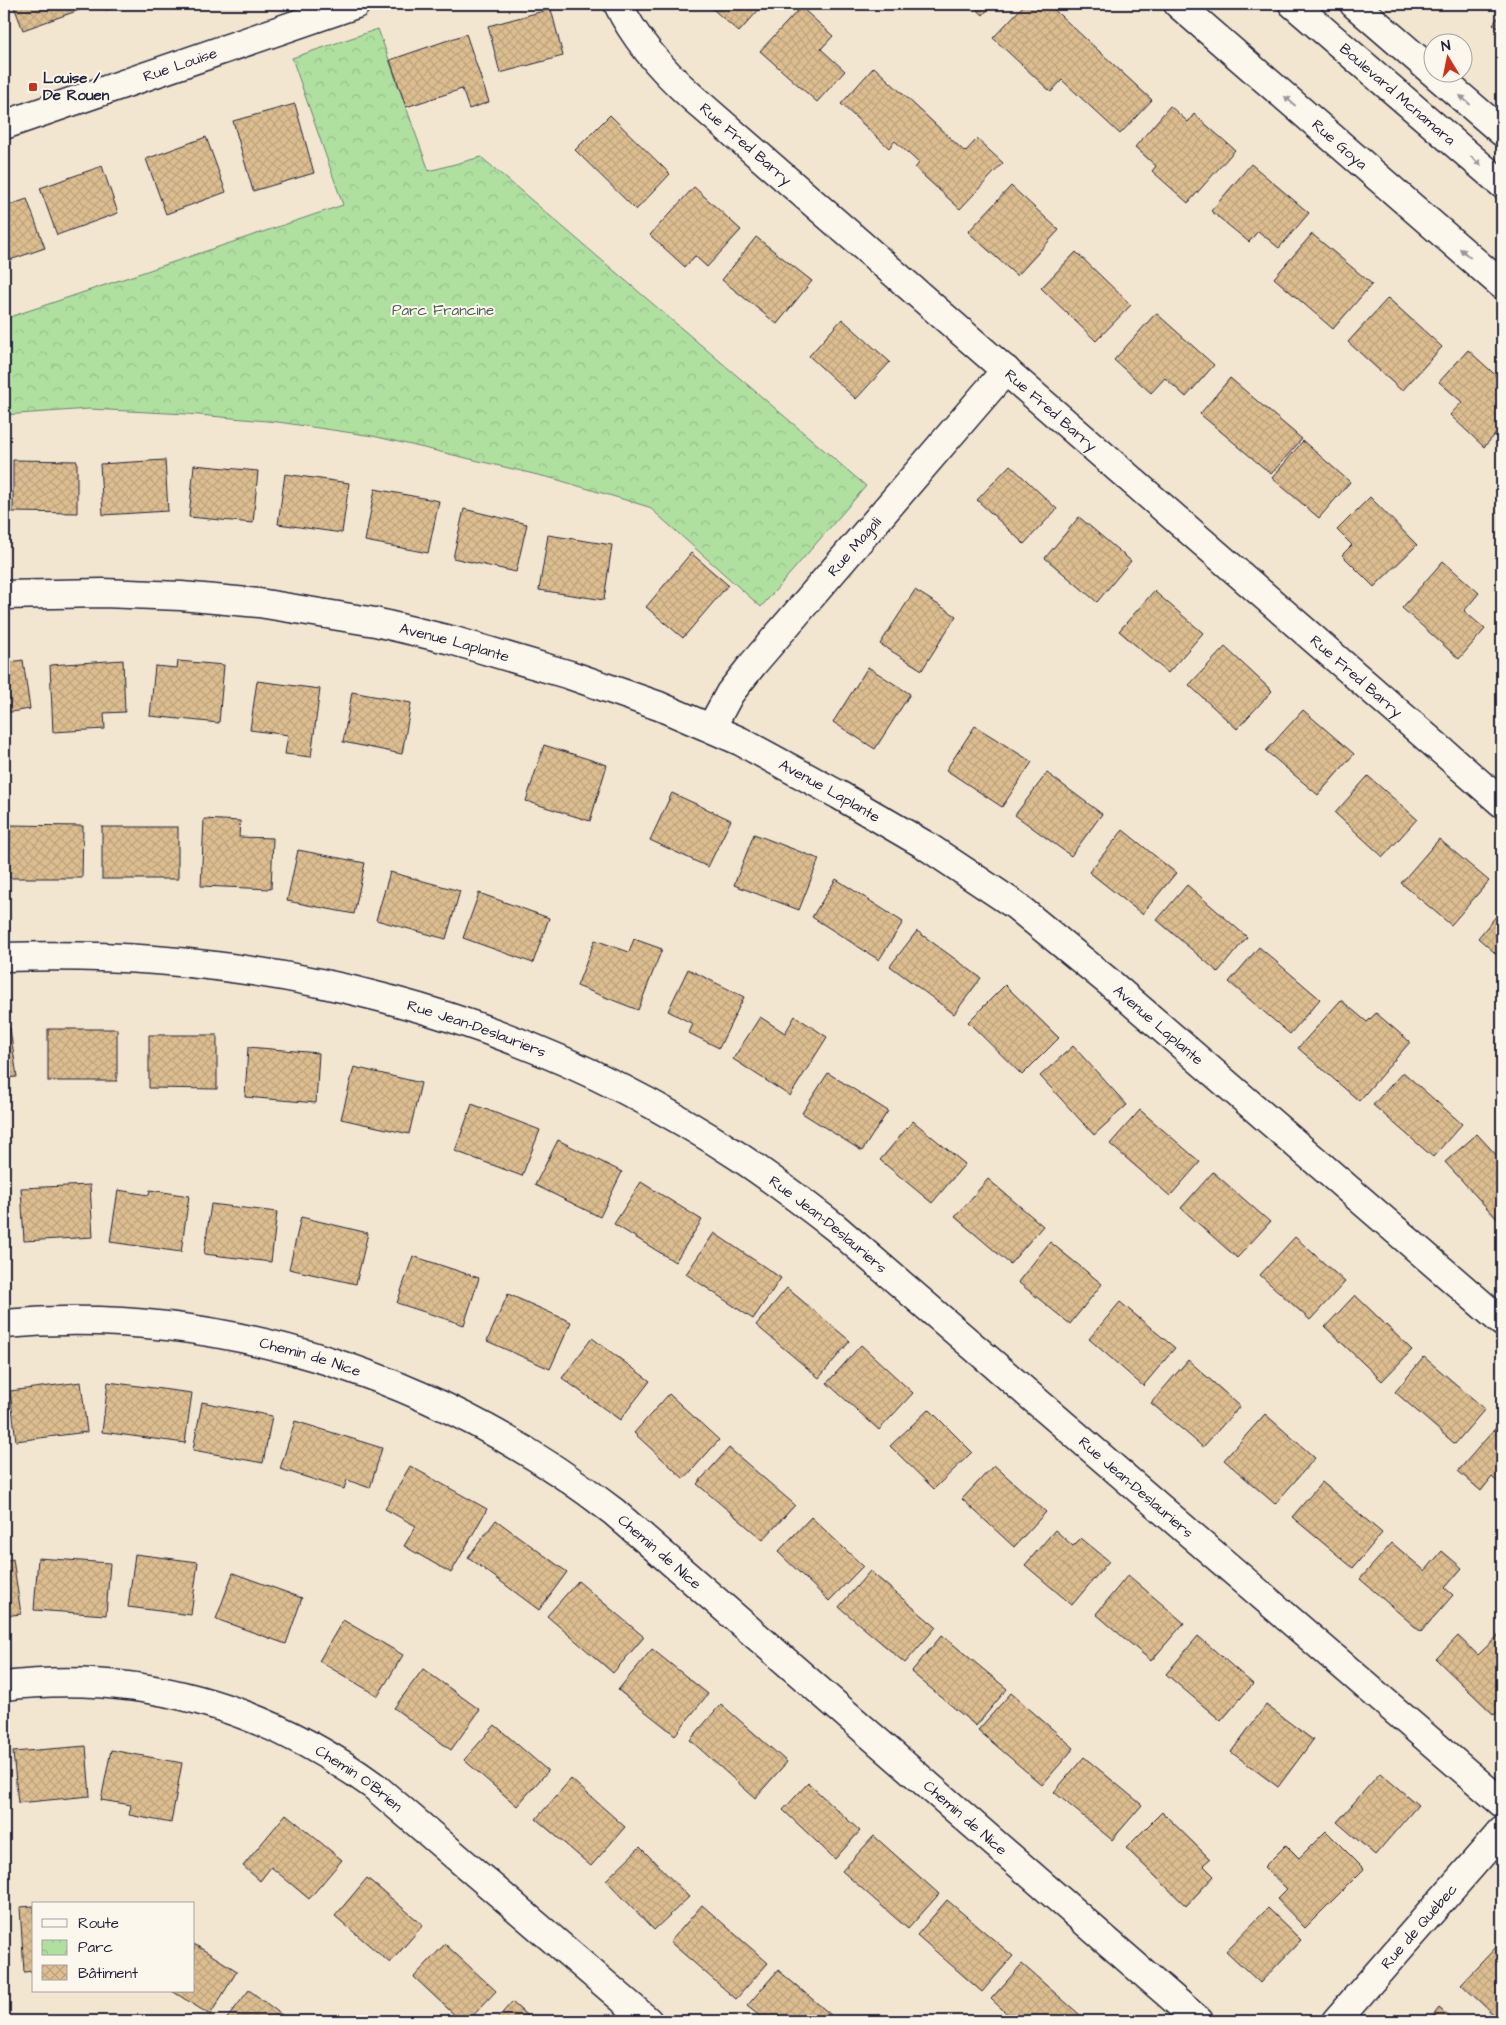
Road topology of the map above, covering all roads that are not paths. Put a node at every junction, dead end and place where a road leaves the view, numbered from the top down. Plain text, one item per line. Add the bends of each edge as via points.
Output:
1 (356, 4) edge
2 (618, 4) edge
3 (1178, 4) edge
4 (1293, 4) edge
5 (1354, 4) edge
6 (4, 125) edge
7 (1502, 132) edge
8 (1502, 184) edge
9 (1502, 285) edge
10 (1006, 370) junction
11 (4, 595) edge
12 (711, 728) junction
13 (1502, 803) edge
14 (4, 957) edge
15 (1502, 1322) edge
16 (4, 1324) edge
17 (4, 1686) edge
18 (1502, 1803) edge
19 (1502, 1831) edge
20 (648, 2021) edge
21 (1199, 2021) edge
22 (1336, 2021) edge

1 - 6 street, Rue Louise
2 - 10 street, Rue Fred Barry via 636,36 671,78
9 -> 3 street, Rue Goya
4 -> 8 street, Boulevard Mcnamara
7 -> 5 street
10 - 12 street, Rue Magali via 753,664 730,693
10 - 13 street, Rue Fred Barry
11 - 12 street, Avenue Laplante via 103,593 181,596 258,603 355,619 451,640 570,675
12 - 15 street, Avenue Laplante via 887,822 1015,905
14 - 18 street, Rue Jean-Deslauriers via 86,956 167,960 272,973 343,988 445,1016 522,1044 596,1076 668,1114 737,1156 836,1228
16 - 21 street, Chemin de Nice via 132,1324 197,1331 292,1350 369,1374 443,1405 514,1443 614,1512
17 - 20 street, Chemin O'Brien via 75,1682 146,1688 207,1702 295,1736 349,1768 387,1796
19 - 22 street, Rue de Québec

